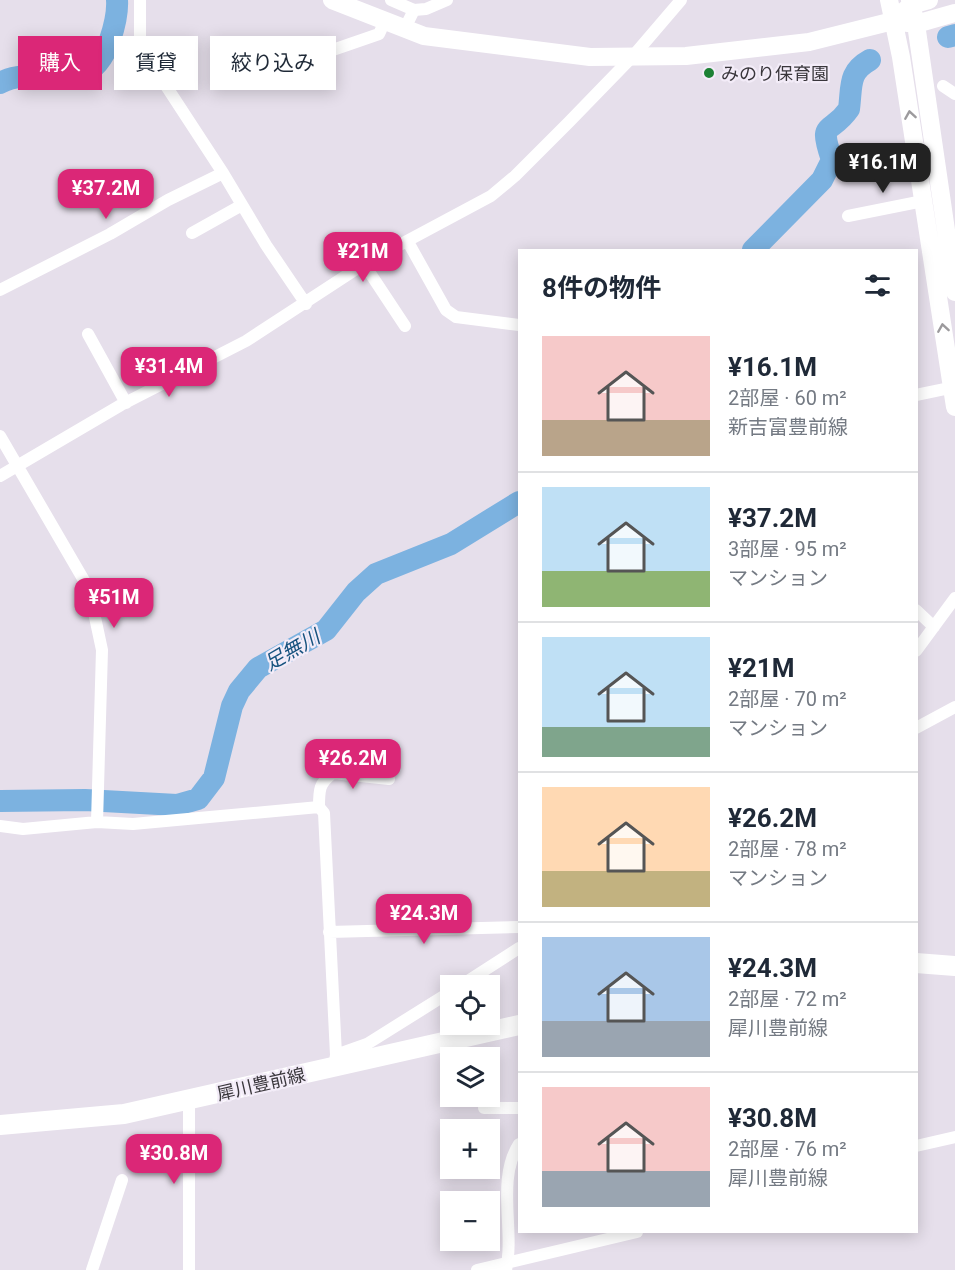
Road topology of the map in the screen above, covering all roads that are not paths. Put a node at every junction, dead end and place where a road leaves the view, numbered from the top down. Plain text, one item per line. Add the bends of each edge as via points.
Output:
1 (140, 0) edge
2 (332, 0) edge
3 (391, 0) edge
4 (447, 0) edge
5 (664, 0) edge
6 (681, 0) edge
7 (889, 0) edge
8 (929, 0) edge
9 (910, 2) edge
10 (414, 10) junction
11 (955, 13) edge
12 (669, 14) junction
13 (385, 21) junction
14 (893, 21) junction
15 (916, 24) junction
16 (405, 28) junction
17 (336, 49) edge
18 (633, 55) junction
19 (944, 86) dead end
20 (955, 94) edge
21 (223, 173) junction
22 (948, 197) edge
23 (923, 201) junction
24 (242, 205) junction
25 (848, 216) dead end
26 (192, 233) dead end
27 (408, 242) junction
28 (364, 264) junction
29 (0, 290) edge
30 (955, 292) edge
31 (306, 304) junction
32 (518, 325) edge
33 (405, 326) dead end
34 (88, 334) dead end
35 (954, 388) edge
36 (918, 395) edge
37 (126, 403) junction
38 (955, 407) edge
39 (0, 436) edge
40 (16, 465) junction
41 (0, 476) edge
42 (955, 598) edge
43 (918, 612) edge
44 (934, 627) junction
45 (918, 648) edge
46 (955, 707) edge
47 (918, 727) edge
48 (389, 779) dead end
49 (319, 807) junction
50 (97, 822) junction
51 (0, 826) edge
52 (518, 927) edge
53 (329, 932) junction
54 (518, 949) edge
55 (918, 963) edge
56 (955, 966) edge
57 (477, 975) edge
58 (440, 998) edge
59 (518, 1025) edge
60 (335, 1061) junction
61 (189, 1100) junction
62 (518, 1107) edge
63 (484, 1108) dead end
64 (0, 1125) edge
65 (955, 1137) edge
66 (518, 1146) edge
67 (918, 1146) edge
68 (122, 1180) dead end
69 (634, 1233) edge
70 (507, 1265) edge
71 (92, 1270) edge
72 (189, 1270) edge
73 (477, 1270) edge

1 - 21 street via 140,46
2 - 13 main road
3 - 10 street
4 - 10 street
5 - 12 street
6 - 12 street
7 - 14 main road
8 - 9 main road
9 - 14 main road
9 - 15 main road
10 - 16 street
11 - 15 main road
12 - 18 street
13 - 16 main road
13 - 17 street via 379,34
14 - 15 main road
14 - 18 main road via 809,42 686,56
23 -> 14 main road
15 - 22 main road
16 - 18 main road via 424,36 590,57
18 - 27 street via 491,196
19 - 20 street
21 - 24 street
21 - 29 street
22 - 30 main road
23 - 25 street
35 -> 23 main road
24 - 26 street
24 - 31 street
27 - 28 street
27 - 32 street via 446,310 456,317
28 - 31 street
28 - 33 street
31 - 37 street via 246,341
34 - 37 street
35 - 36 street
35 - 38 main road
37 - 40 street
39 - 40 street
40 - 41 street
40 - 50 street via 89,589 98,622 102,650
42 - 44 street
43 - 44 street
44 - 45 street
46 - 47 street
48 - 49 street via 333,773 319,789
49 - 50 street via 133,824
49 - 53 street via 324,813
50 - 51 street via 23,830
52 - 53 street
53 - 60 street
54 - 57 street
55 - 56 main road
58 - 60 street
59 - 60 main road, 犀川豊前線
60 - 61 main road, 犀川豊前線
61 - 64 main road, 犀川豊前線 via 124,1114
61 - 72 street
62 - 63 street
65 - 67 street
66 - 70 street via 509,1170
68 - 71 street
69 - 70 street
70 - 73 street

